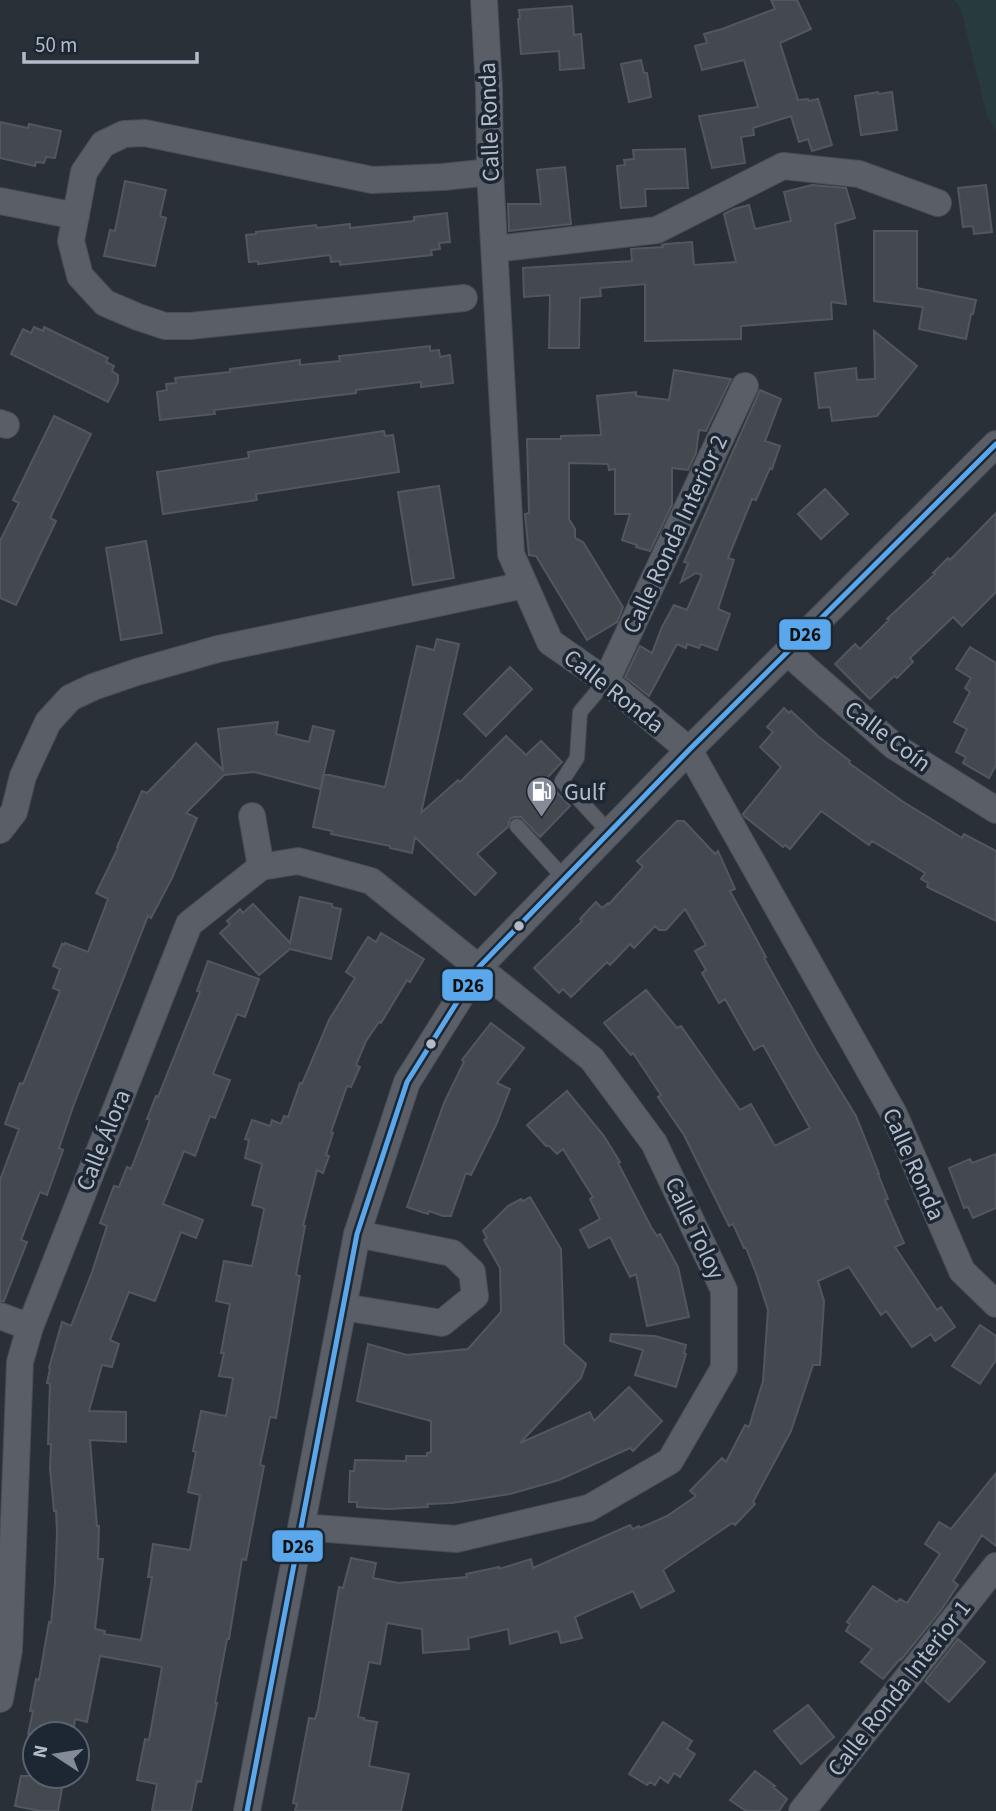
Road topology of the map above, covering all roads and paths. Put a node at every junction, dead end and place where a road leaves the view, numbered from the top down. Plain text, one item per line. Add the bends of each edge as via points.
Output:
1 (484, 0) edge
2 (491, 172) junction
3 (0, 201) edge
4 (938, 203) dead end
5 (76, 216) junction
6 (495, 248) junction
7 (464, 298) dead end
8 (745, 386) dead end
9 (996, 444) edge
10 (524, 585) junction
11 (787, 652) junction
12 (606, 681) junction
13 (689, 750) junction
14 (996, 810) edge
15 (251, 816) dead end
16 (517, 826) dead end
17 (0, 831) edge
18 (609, 832) junction
19 (261, 867) junction
20 (564, 878) junction
21 (479, 967) junction
22 (357, 1234) junction
23 (996, 1304) edge
24 (343, 1307) junction
25 (0, 1316) edge
26 (30, 1327) junction
27 (10, 1360) edge
28 (303, 1527) junction
29 (996, 1566) edge
30 (5, 1649) edge
31 (0, 1699) edge
32 (247, 1811) edge
33 (802, 1811) edge

1 - 2 street, Calle Ronda
2 - 5 street via 372,180 145,133 124,134 103,144 84,172
2 - 6 street, Calle Ronda
3 - 5 street
4 - 6 street via 859,174 783,166 657,230
5 - 7 street via 71,241 80,276 105,303 165,326
6 - 10 street, Calle Ronda via 511,554
8 - 12 street, Calle Ronda Interior 2
9 - 11 street
10 - 12 street, Calle Ronda via 550,642
10 - 17 street via 218,649 93,687 70,698 48,722 23,776 14,812
11 - 13 street
11 - 14 street, Calle Coín via 894,746
12 - 13 street, Calle Ronda
12 - 18 lane via 580,712 577,758 562,781
13 - 18 street
13 - 23 street, Calle Ronda via 894,1114 962,1271
15 - 19 street
16 - 20 lane
18 - 20 street
19 - 21 street, Calle Álora via 298,861 371,881
19 - 26 street, Calle Álora via 189,924
20 - 21 street
21 - 22 street via 407,1082
21 - 28 street, Calle Toloy via 592,1059 654,1143 724,1290 724,1368 670,1461 589,1508 456,1539
22 - 24 street
22 - 24 street via 452,1253 472,1272 475,1296 442,1324
24 - 28 street
25 - 26 street
26 - 27 street, Calle Álora
27 - 30 street, Calle Álora
28 - 32 street
29 - 33 street, Calle Ronda Interior 1
30 - 31 street, Calle Álora

